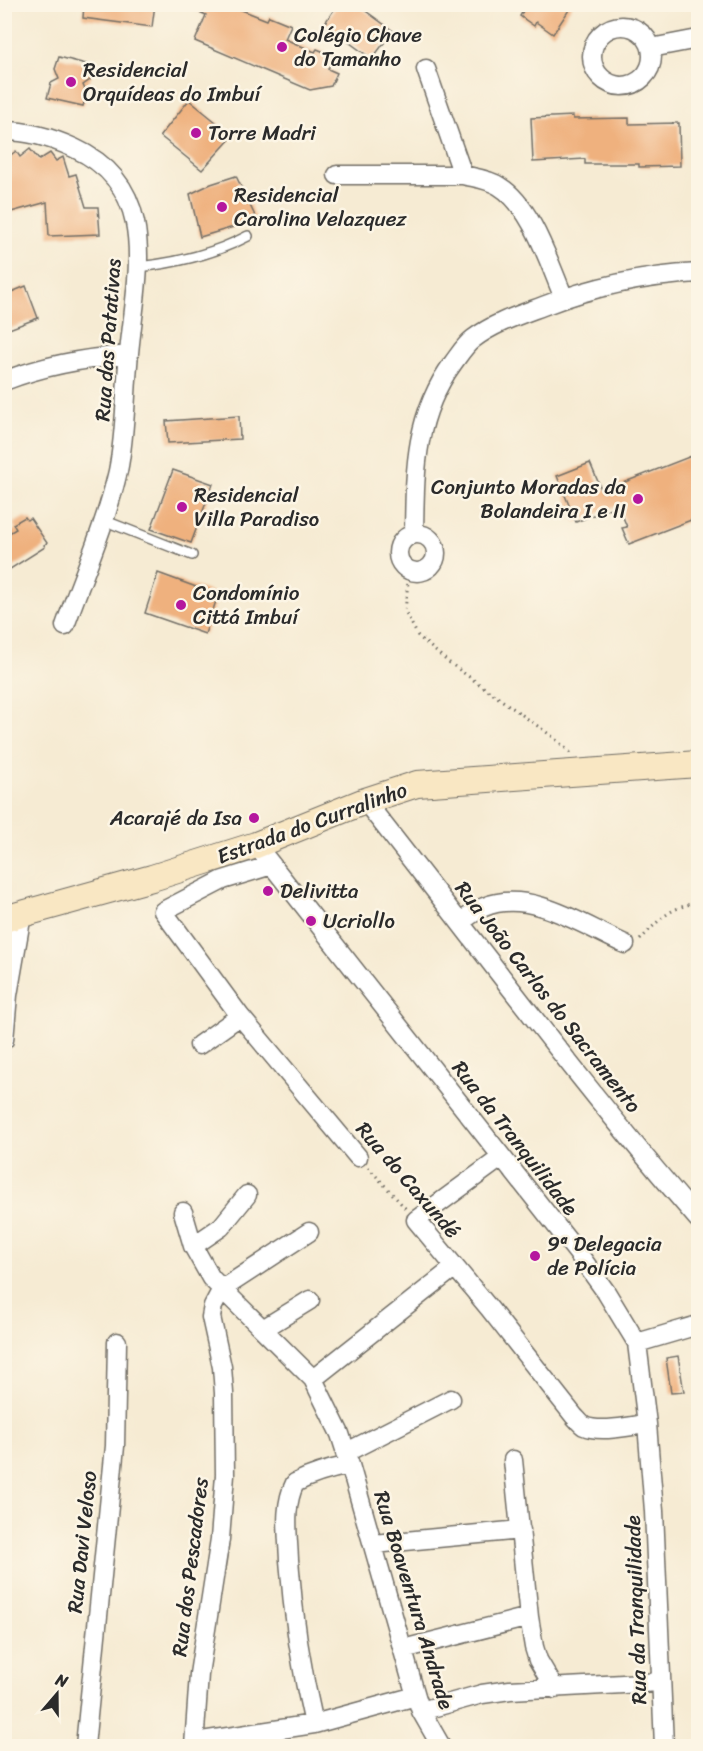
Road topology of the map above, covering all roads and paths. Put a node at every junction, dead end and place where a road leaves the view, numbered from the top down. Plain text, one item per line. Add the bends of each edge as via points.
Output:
1 (699, 39) edge
2 (651, 48) dead end
3 (426, 69) dead end
4 (4, 131) edge
5 (337, 175) dead end
6 (463, 176) junction
7 (248, 236) dead end
8 (138, 267) junction
9 (699, 273) edge
10 (564, 298) junction
11 (128, 355) junction
12 (4, 381) edge
13 (103, 520) junction
14 (414, 534) junction
15 (192, 555) dead end
16 (410, 572) junction
17 (65, 626) dead end
18 (699, 764) edge
19 (595, 773) junction
20 (365, 801) junction
21 (256, 845) junction
22 (272, 865) junction
23 (699, 902) edge
24 (13, 917) edge
25 (461, 922) junction
26 (624, 944) joint
27 (240, 1016) junction
28 (4, 1040) edge
29 (198, 1045) dead end
30 (358, 1157) joint
31 (502, 1157) junction
32 (247, 1195) dead end
33 (183, 1212) dead end
34 (699, 1219) edge
35 (416, 1220) junction
36 (309, 1232) dead end
37 (193, 1246) junction
38 (455, 1266) junction
39 (222, 1289) junction
40 (310, 1300) dead end
41 (699, 1325) edge
42 (263, 1329) junction
43 (117, 1342) dead end
44 (637, 1343) junction
45 (313, 1379) junction
46 (451, 1399) dead end
47 (647, 1424) junction
48 (347, 1459) junction
49 (513, 1460) dead end
50 (521, 1530) junction
51 (374, 1544) junction
52 (529, 1617) junction
53 (403, 1649) junction
54 (661, 1682) junction
55 (555, 1689) junction
56 (419, 1704) junction
57 (314, 1724) junction
58 (195, 1744) edge
59 (85, 1746) edge
60 (441, 1746) edge
61 (664, 1746) edge

1 - 2 street
3 - 6 street
4 - 8 street, Rua das Patativas via 23,131 56,140 91,156 110,172 126,193 134,213
5 - 6 street
6 - 10 street via 499,186 514,199 535,231
7 - 8 lane via 206,253
8 - 11 street, Rua das Patativas
9 - 10 street via 637,278
10 - 14 street via 485,331 470,341 447,371 418,445
11 - 12 street via 44,367
11 - 13 street, Rua das Patativas via 125,429
13 - 15 lane
13 - 17 street, Rua das Patativas
14 - 16 street via 403,540 397,551 400,563
14 - 16 street via 432,541 436,559 428,570
16 - 19 path via 405,611 418,636
18 - 19 street, Estrada do Curralinho
19 - 20 street, Estrada do Curralinho via 417,784
20 - 21 street, Estrada do Curralinho
20 - 25 street, Rua João Carlos do Sacramento
21 - 22 street, Rua da Tranquilidade
21 - 24 street, Estrada do Curralinho
22 - 27 street, Rua do Caxundé via 223,880 163,911
22 - 31 street, Rua da Tranquilidade
23 - 26 path via 677,907 638,942
24 - 28 street
25 - 26 street via 483,907 521,902 569,916
25 - 34 street, Rua João Carlos do Sacramento via 565,1059
27 - 29 street
27 - 30 street, Rua do Caxundé
30 - 35 path, Rua do Caxundé
31 - 35 street
31 - 44 street, Rua da Tranquilidade via 586,1265
32 - 37 street via 221,1227
33 - 37 street, Rua Boaventura Andrade
35 - 38 street, Rua do Caxundé
36 - 39 street
37 - 39 street, Rua Boaventura Andrade
38 - 45 street
38 - 47 street, Rua do Caxundé via 584,1426
39 - 42 street, Rua Boaventura Andrade
39 - 58 street, Rua dos Pescadores via 211,1317 224,1393 223,1502 199,1674
40 - 42 street
41 - 44 street
42 - 45 street, Rua Boaventura Andrade
43 - 59 street, Rua Davi Veloso via 115,1446
44 - 47 street, Rua da Tranquilidade
45 - 48 street, Rua Boaventura Andrade via 327,1404
46 - 48 street
47 - 54 street, Rua da Tranquilidade
48 - 51 street, Rua Boaventura Andrade
48 - 57 street via 295,1483 287,1505 295,1631
49 - 50 street
50 - 51 street
50 - 52 street
51 - 53 street, Rua Boaventura Andrade
52 - 53 street
52 - 55 street via 538,1660
53 - 56 street, Rua Boaventura Andrade
54 - 55 street
54 - 61 street, Rua da Tranquilidade
55 - 56 street via 510,1690
56 - 57 street
56 - 60 street, Rua Boaventura Andrade
57 - 58 street

